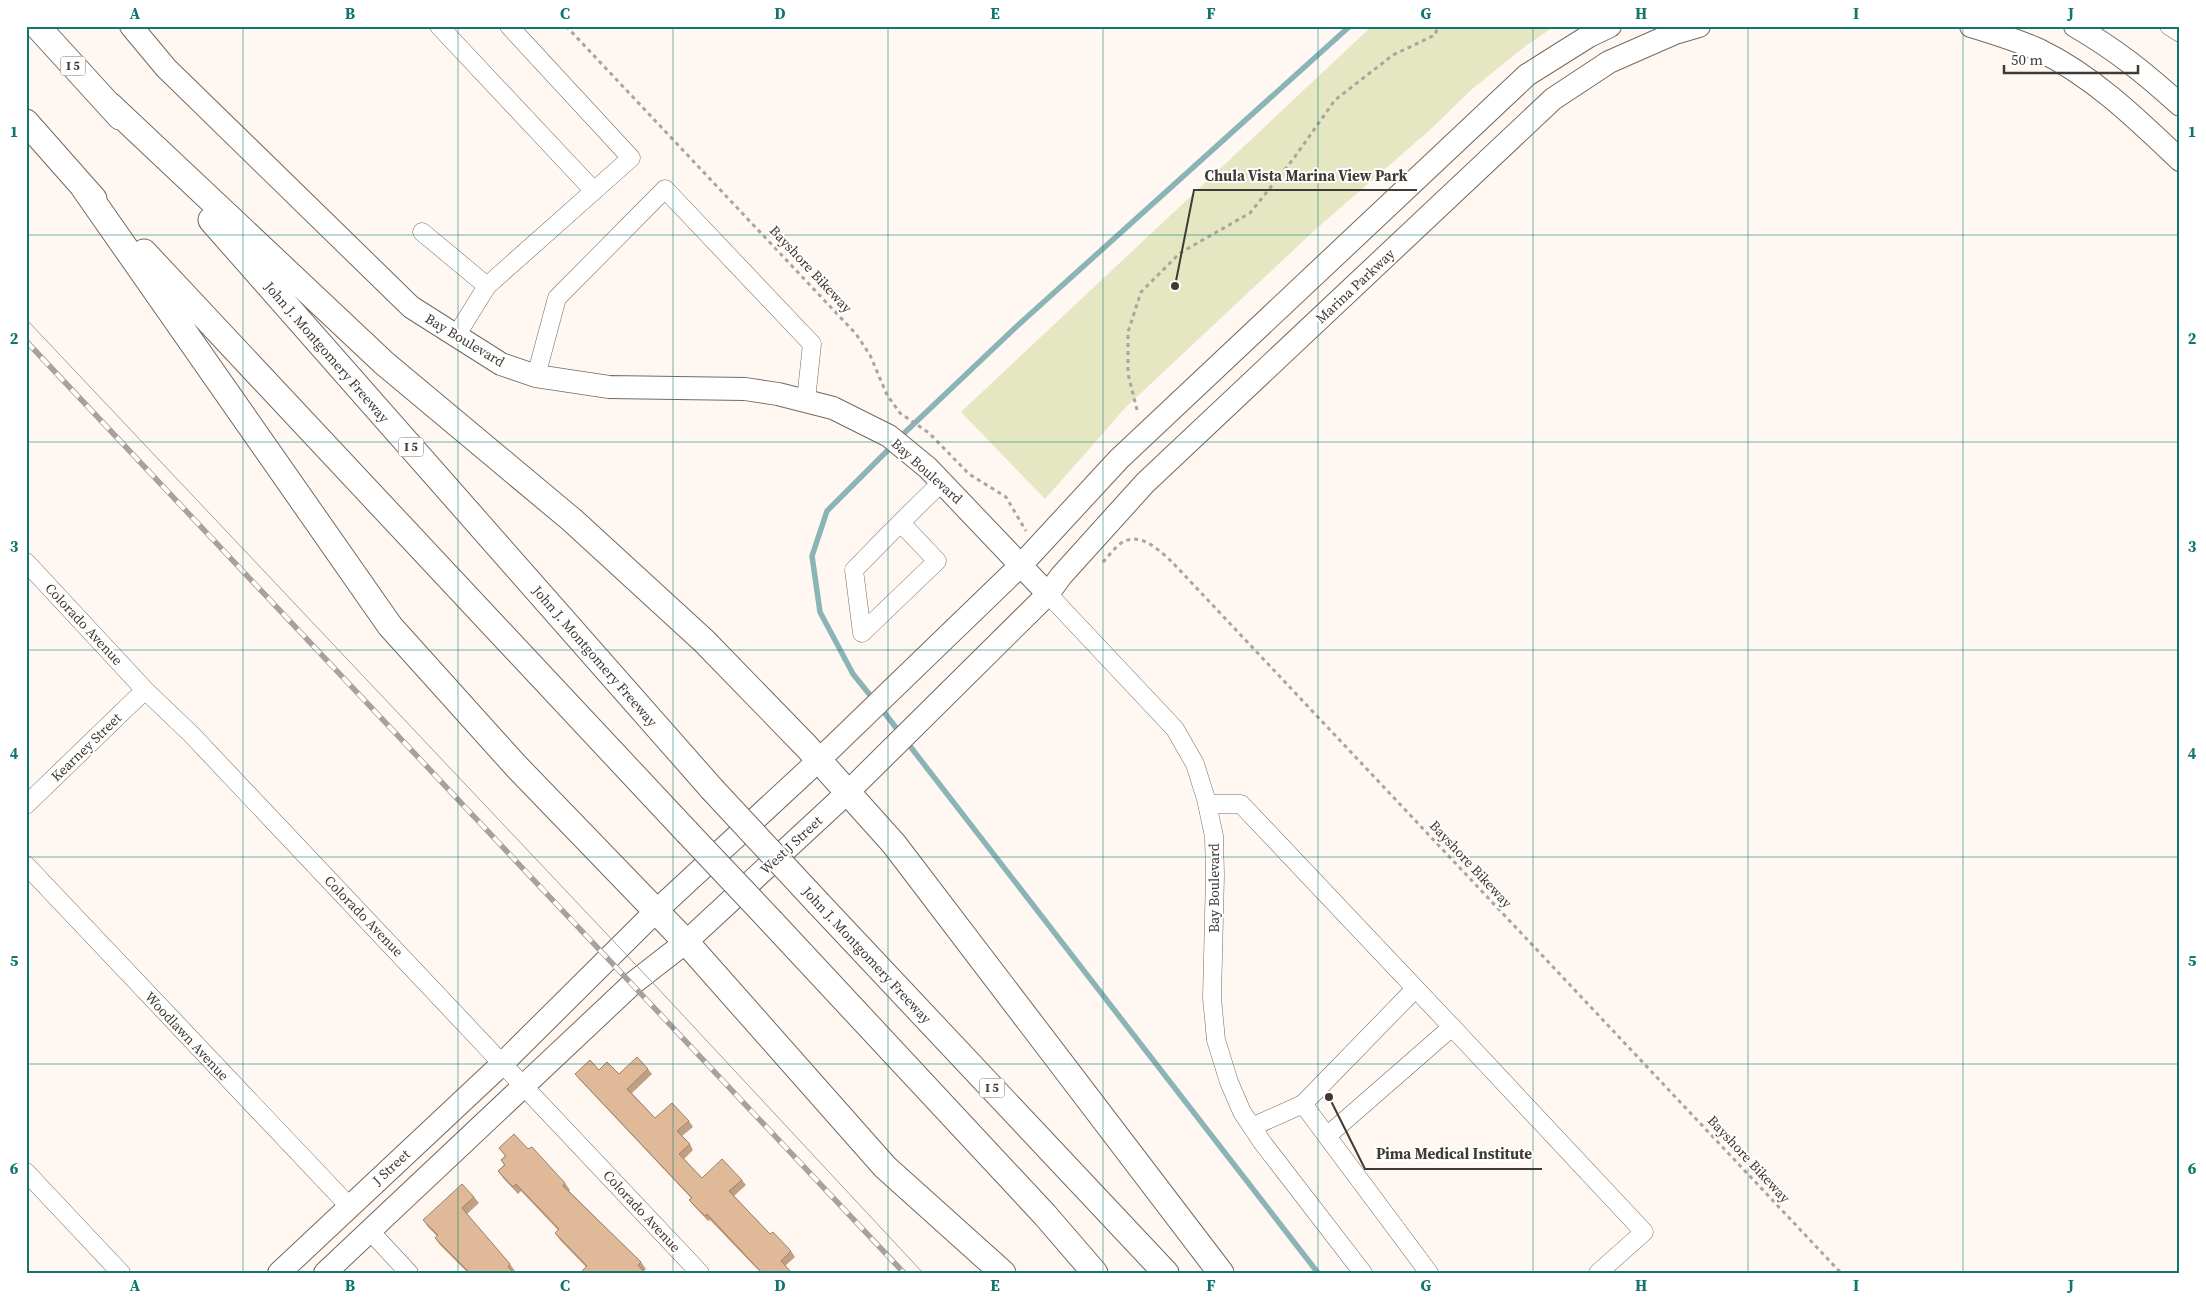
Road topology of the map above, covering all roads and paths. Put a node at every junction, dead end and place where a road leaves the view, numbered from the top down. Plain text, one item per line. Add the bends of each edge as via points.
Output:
1 (37, 26) edge
2 (131, 26) edge
3 (509, 26) edge
4 (566, 26) edge
5 (1438, 26) edge
6 (1610, 26) edge
7 (1698, 26) edge
8 (1971, 26) edge
9 (2076, 26) edge
10 (2169, 26) edge
11 (445, 28) edge
12 (2180, 34) edge
13 (110, 105) junction
14 (2180, 105) edge
15 (26, 122) edge
16 (2180, 160) edge
17 (83, 188) junction
18 (594, 191) junction
19 (422, 232) dead end
20 (487, 286) junction
21 (456, 336) junction
22 (536, 376) junction
23 (806, 400) junction
24 (1137, 410) dead end
25 (943, 481) junction
26 (901, 522) junction
27 (1026, 531) dead end
28 (26, 562) edge
29 (1021, 565) junction
30 (1100, 565) dead end
31 (1048, 594) junction
32 (145, 690) junction
33 (819, 760) junction
34 (848, 792) junction
35 (1207, 804) junction
36 (26, 805) edge
37 (26, 865) edge
38 (655, 912) junction
39 (686, 942) junction
40 (1415, 989) junction
41 (1452, 1027) junction
42 (503, 1063) junction
43 (524, 1086) junction
44 (1303, 1104) junction
45 (1252, 1127) junction
46 (1327, 1136) junction
47 (26, 1172) edge
48 (349, 1206) junction
49 (370, 1231) junction
50 (121, 1273) edge
51 (279, 1273) edge
52 (325, 1273) edge
53 (409, 1273) edge
54 (700, 1273) edge
55 (1003, 1273) edge
56 (1095, 1273) edge
57 (1166, 1273) edge
58 (1221, 1273) edge
59 (1363, 1273) edge
60 (1429, 1273) edge
61 (1598, 1273) edge
62 (1841, 1273) edge

1 - 13 highway, John J. Montgomery Freeway / I 5
2 - 21 main road, Bay Boulevard via 166,68 411,307
3 - 18 street via 631,158
4 - 27 path, Bayshore Bikeway via 856,334 870,355 887,395 908,420 929,434 969,474 1006,496
5 - 24 path via 1435,34 1393,55 1334,100 1294,158 1250,212 1180,254 1141,292 1128,332 1128,374
6 - 29 main road via 1527,75 1119,459
7 - 31 main road, Marina Parkway via 1609,62 1553,99 1145,483
8 - 16 main road via 2039,50 2073,70 2105,92
9 - 14 main road via 2141,68
10 - 12 street
11 - 18 street
13 - 33 highway via 384,364 572,520 704,641
13 - 57 highway, John J. Montgomery Freeway / I 5, bridge via 712,788
15 - 17 highway
17 - 38 highway via 390,626 516,766
17 - 56 highway, bridge via 1039,1208
18 - 20 street
19 - 20 street
20 - 21 street
21 - 22 main road, Bay Boulevard via 501,364
22 - 23 main road, Bay Boulevard via 609,387 745,389
22 - 23 street via 557,298 665,189 812,344
23 - 25 main road, Bay Boulevard via 833,408 889,436
25 - 26 street
25 - 29 main road, Bay Boulevard
26 - 26 street via 854,570 862,633 937,561
28 - 32 street, Colorado Avenue
29 - 31 main road, Bay Boulevard
29 - 33 main road
30 - 62 path, Bayshore Bikeway via 1124,541 1132,539 1152,544 1172,562
31 - 34 main road, West J Street
31 - 35 street, Bay Boulevard via 1175,729 1195,764
32 - 36 street, Kearney Street
32 - 42 street, Colorado Avenue via 198,741
33 - 34 highway
33 - 38 main road
34 - 39 main road, West J Street
34 - 58 highway via 894,844
35 - 40 street via 1241,804
35 - 45 street, Bay Boulevard via 1214,836 1216,874 1212,998 1216,1040 1228,1082
37 - 48 street, Woodlawn Avenue
38 - 39 highway
38 - 42 main road
39 - 43 main road, West J Street via 632,984
39 - 55 highway via 885,1167
40 - 41 street
40 - 44 street
41 - 46 street
41 - 61 street via 1644,1232
42 - 43 street, Colorado Avenue
42 - 48 main road, J Street
43 - 49 main road
43 - 54 street, Colorado Avenue
44 - 45 street
44 - 46 street
45 - 59 street, Bay Boulevard
46 - 60 street
47 - 50 street
48 - 51 main road, J Street
49 - 52 main road
49 - 53 street

